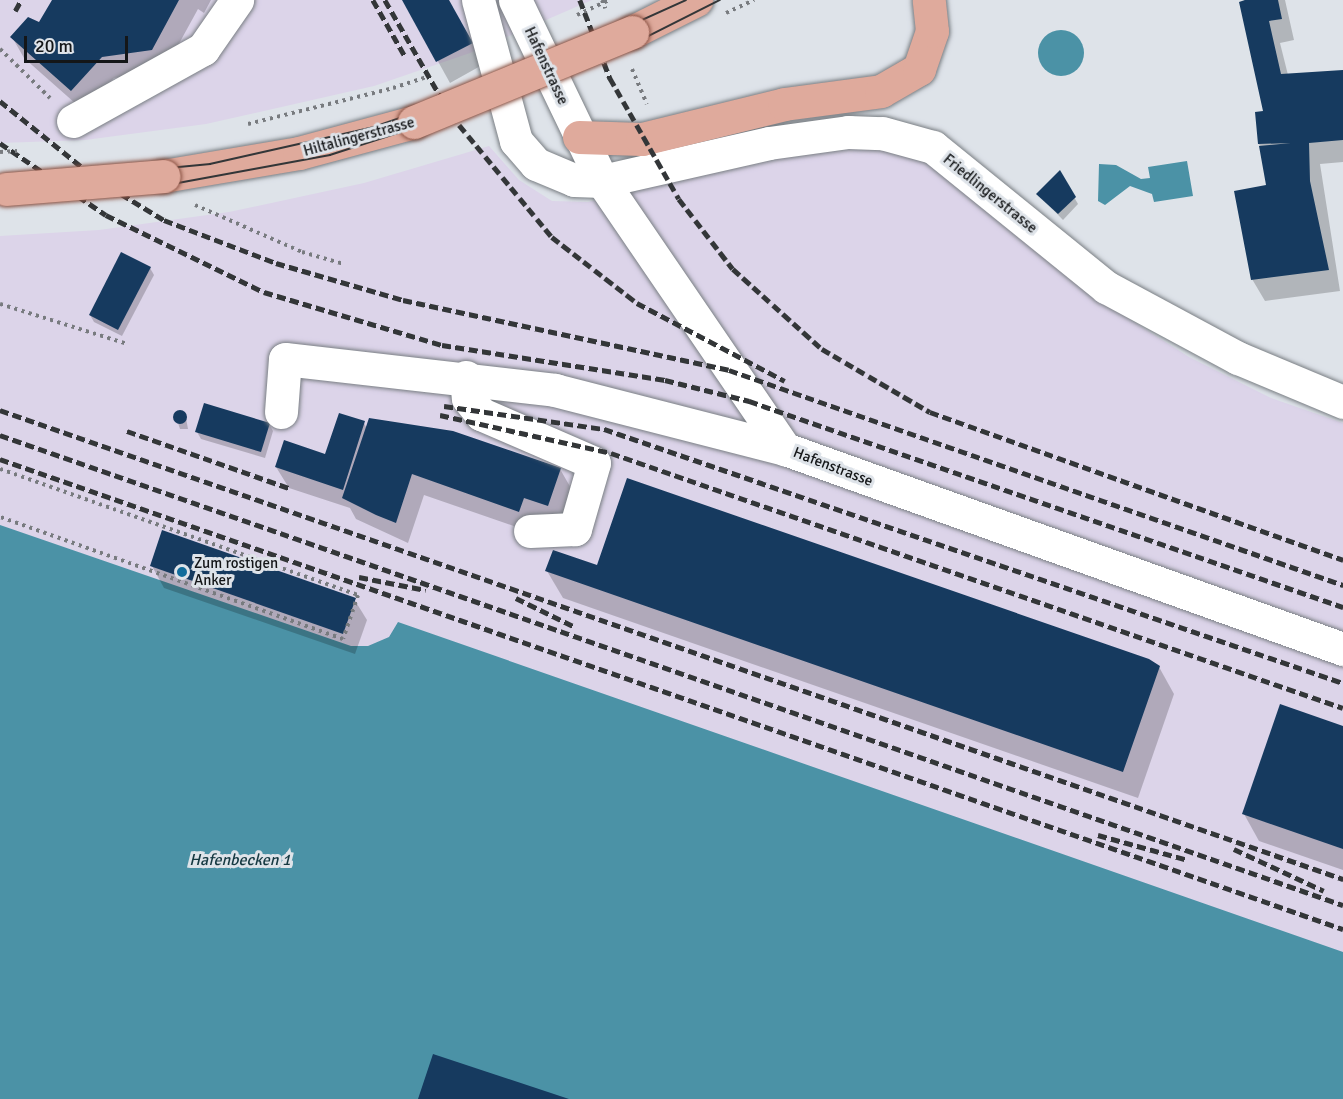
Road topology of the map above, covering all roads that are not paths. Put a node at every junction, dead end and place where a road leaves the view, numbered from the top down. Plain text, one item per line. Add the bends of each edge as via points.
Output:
1 (237, 0) edge
2 (478, 0) edge
3 (515, 0) edge
4 (696, 0) edge
5 (929, 0) edge
6 (73, 121) dead end
7 (579, 137) junction
8 (602, 182) junction
9 (0, 189) edge
10 (466, 377) junction
11 (1343, 402) edge
12 (281, 412) dead end
13 (786, 449) junction
14 (530, 531) dead end
15 (1343, 649) edge

1 - 6 street via 203,49
2 - 8 street, Friedlingerstrasse via 516,141 536,164 574,180
3 - 7 street, Hafenstrasse
4 - 9 main road, Hiltalingerstrasse, bridge via 512,87 414,123 214,171
5 - 7 main road via 932,31 923,60 900,83 881,92 784,104 642,139
7 - 8 street, Hafenstrasse
8 - 11 street, Friedlingerstrasse via 768,143 848,132 882,133 933,147 1106,287 1238,358
8 - 13 street, Hafenstrasse
10 - 12 street via 285,359
10 - 13 street via 588,397
10 - 14 street via 468,398 481,414 594,463 575,529
13 - 15 street, Hafenstrasse

